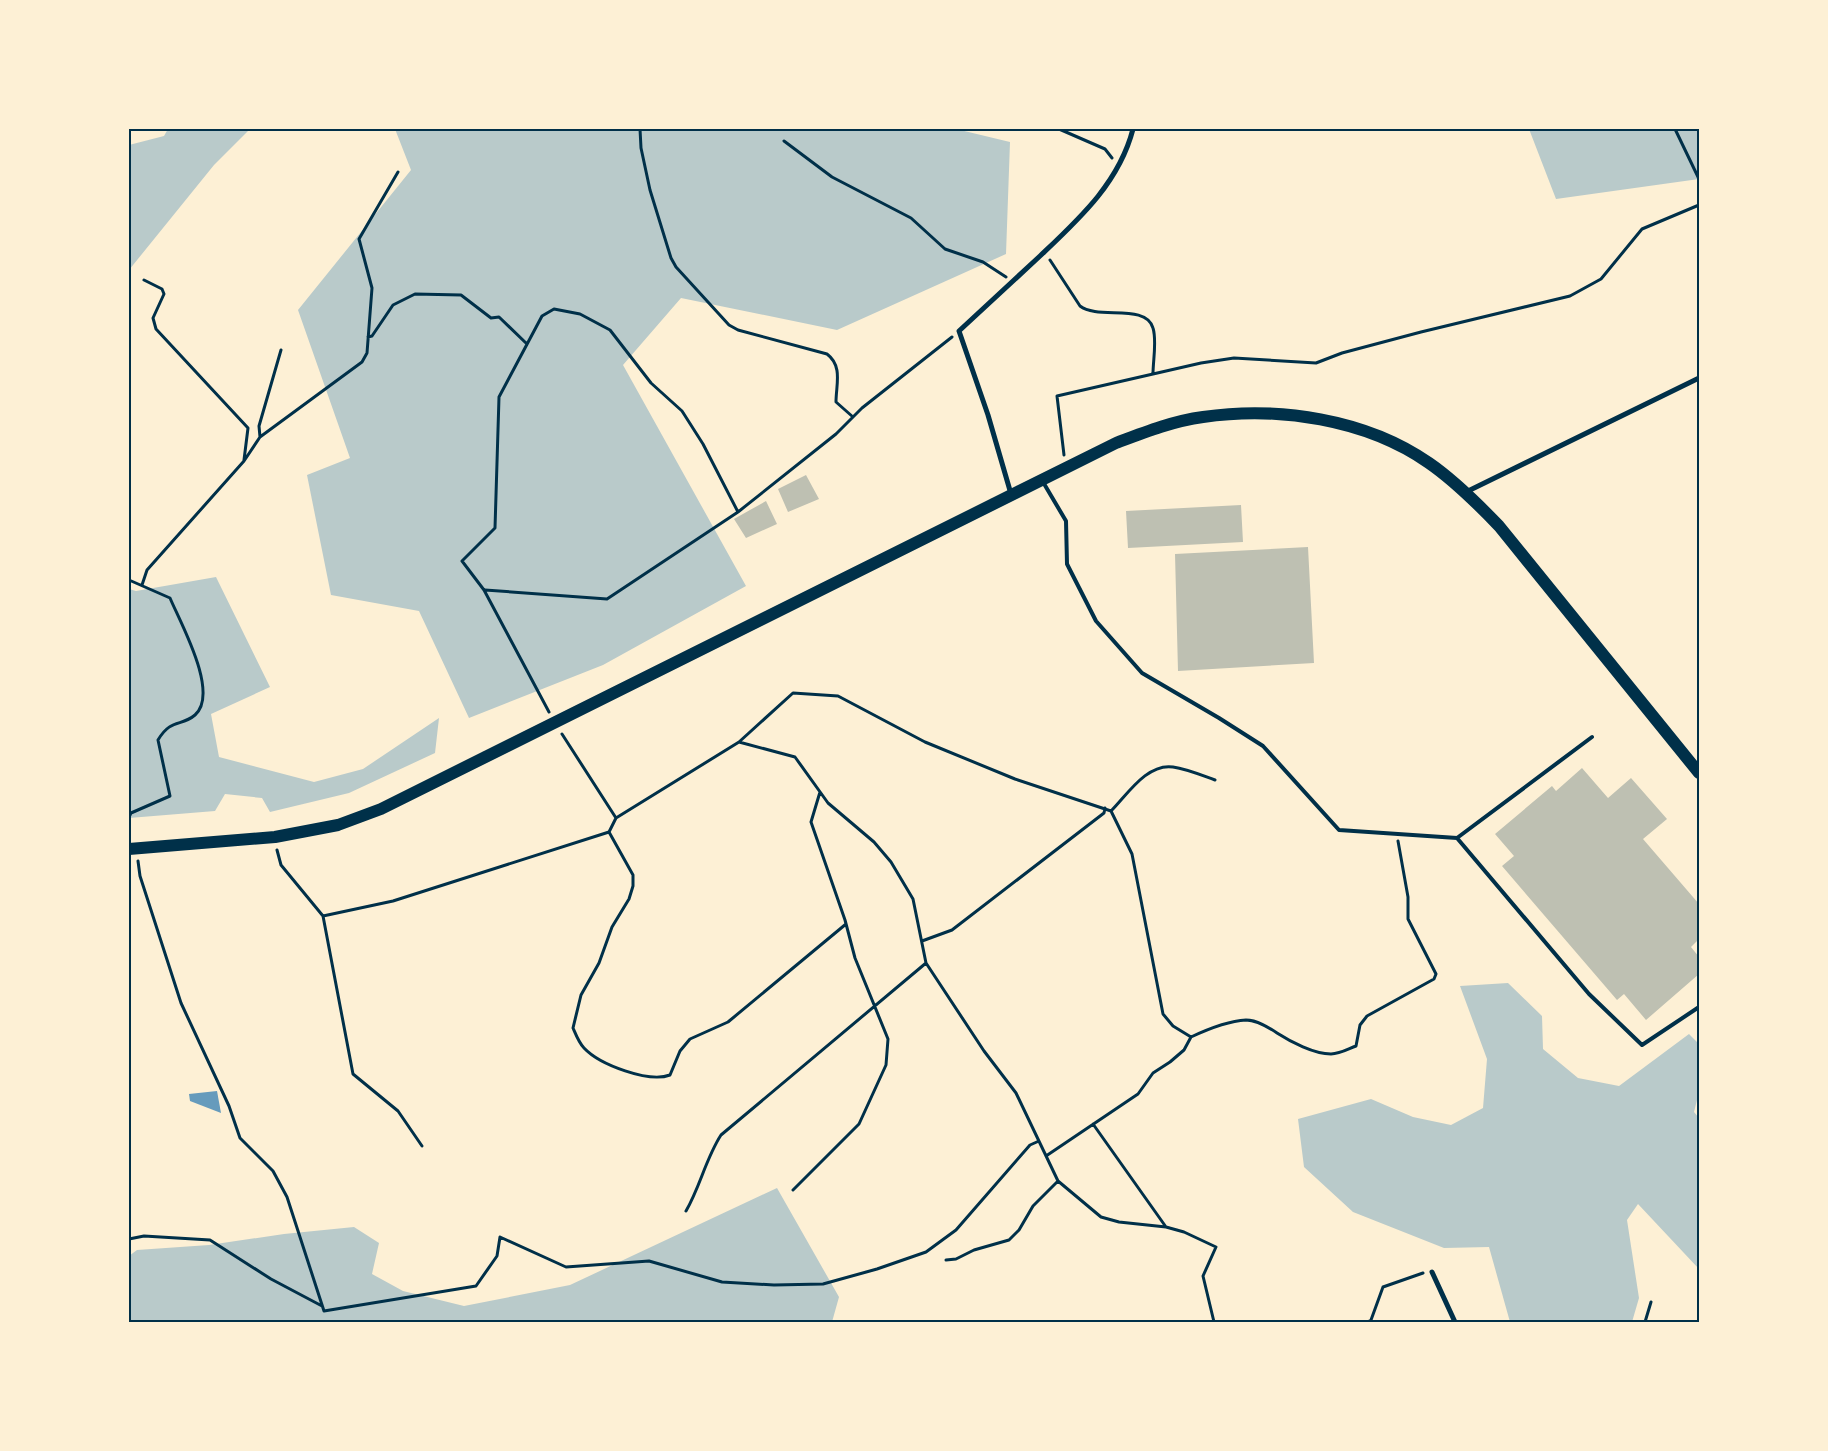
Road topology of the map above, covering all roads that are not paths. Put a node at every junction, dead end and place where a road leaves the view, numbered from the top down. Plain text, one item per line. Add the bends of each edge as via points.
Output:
1 (1133, 129) edge
2 (1699, 378) edge
3 (1042, 480) junction
4 (1466, 492) junction
5 (1011, 495) junction
6 (1592, 737) dead end
7 (1699, 773) edge
8 (1457, 838) junction
9 (132, 848) edge
10 (1699, 1007) edge
11 (1432, 1272) road end
12 (1455, 1322) edge

1 - 5 street via 1117,169 1092,204 959,331
2 - 4 street
3 - 4 main road via 1116,443 1163,426 1246,412 1333,422 1372,434 1428,462
3 - 5 main road
3 - 8 lane via 1066,521 1067,564 1096,621 1142,673 1263,746 1339,830
4 - 7 main road via 1539,574
5 - 9 main road via 381,809 338,825 274,837
6 - 8 lane
8 - 10 lane via 1589,994 1642,1045
11 - 12 street

